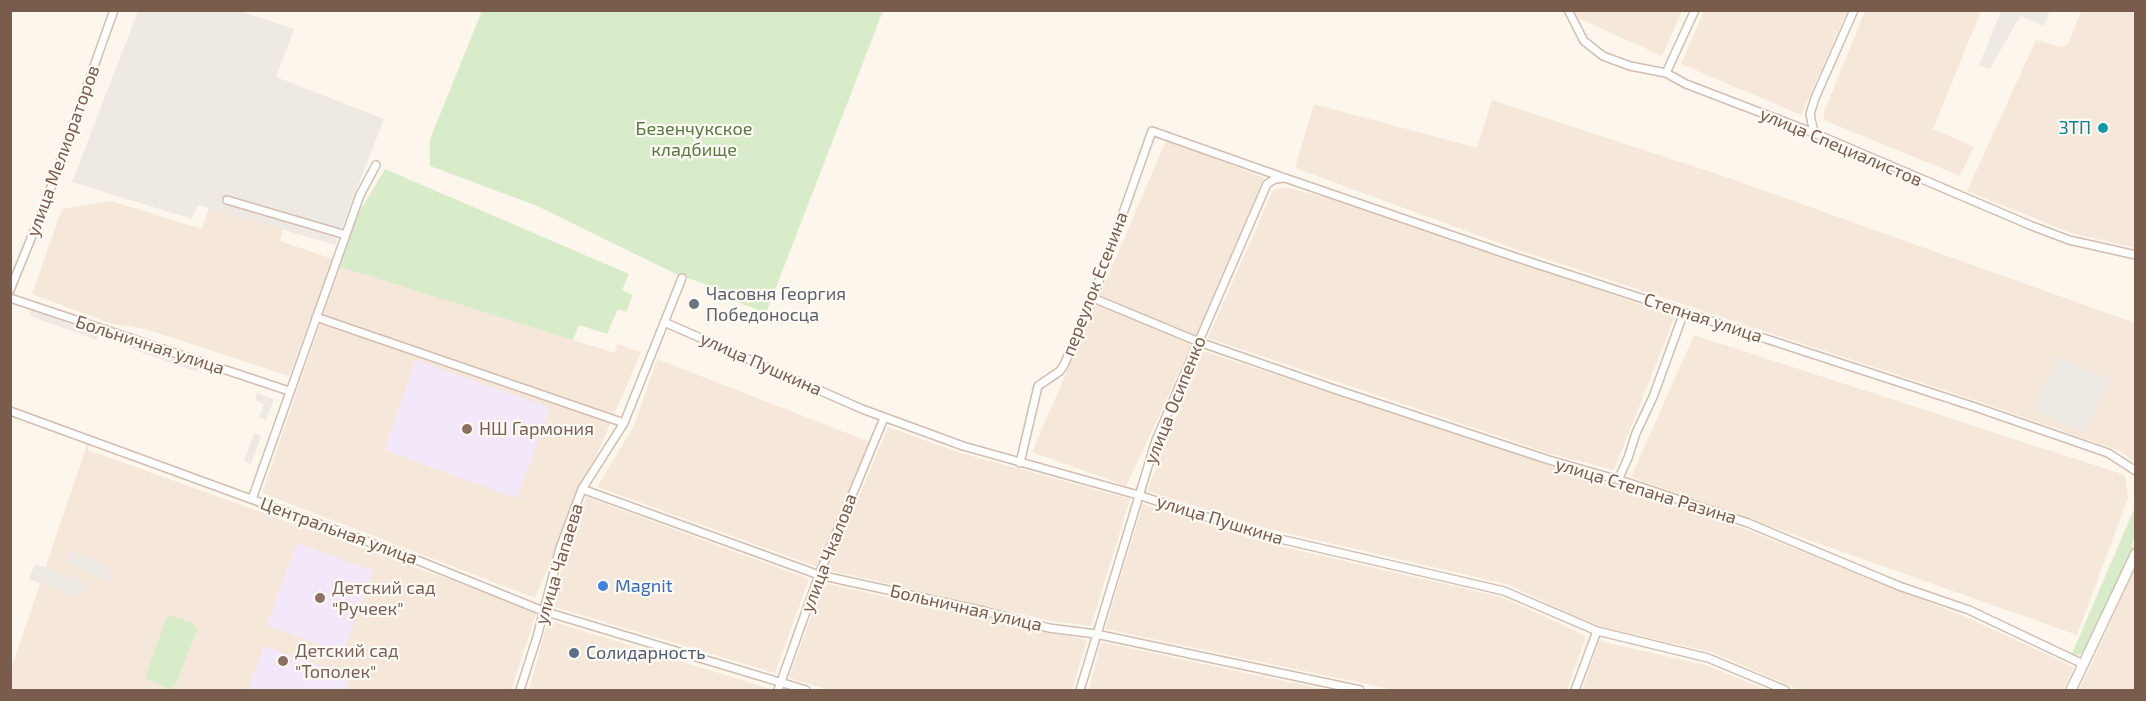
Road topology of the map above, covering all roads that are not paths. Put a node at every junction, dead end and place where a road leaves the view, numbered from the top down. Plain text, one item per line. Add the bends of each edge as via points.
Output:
1 (114, 10) edge
2 (1568, 10) edge
3 (1695, 10) edge
4 (1854, 10) edge
5 (1666, 73) junction
6 (1152, 131) joint
7 (1814, 133) junction
8 (376, 165) dead end
9 (1285, 178) junction
10 (227, 200) dead end
11 (346, 235) junction
12 (2136, 255) edge
13 (682, 278) dead end
14 (10, 290) edge
15 (10, 298) edge
16 (1092, 298) junction
17 (1684, 312) junction
18 (316, 317) junction
19 (664, 322) junction
20 (1199, 342) junction
21 (289, 391) junction
22 (10, 411) edge
23 (884, 418) junction
24 (624, 423) junction
25 (1020, 463) junction
26 (2136, 471) edge
27 (1618, 480) junction
28 (582, 489) junction
29 (1138, 495) junction
30 (252, 499) junction
31 (2136, 553) edge
32 (819, 575) junction
33 (543, 611) junction
34 (1597, 631) junction
35 (1095, 634) junction
36 (2083, 664) junction
37 (780, 682) junction
38 (520, 690) edge
39 (778, 690) edge
40 (806, 690) edge
41 (1080, 690) edge
42 (1360, 690) edge
43 (1575, 690) edge
44 (1785, 690) edge
45 (2071, 690) edge

1 - 14 street, улица Мелиораторов
2 - 5 street, улица Специалистов via 1584,41 1603,56
3 - 5 street
4 - 7 street via 1815,98 1810,114
5 - 7 street, улица Специалистов
6 - 9 street, Степная улица
6 - 16 street, переулок Есенина
7 - 12 street, улица Специалистов via 2032,226 2069,240
8 - 11 street
9 - 17 street, Степная улица
9 - 20 street, улица Осипенко via 1267,184
10 - 11 street
11 - 18 street
13 - 19 street, улица Чапаева
15 - 21 street, Больничная улица
16 - 20 street, улица Степана Разина
16 - 25 street, переулок Есенина via 1060,371 1038,386
17 - 26 street, Степная улица via 2108,453
17 - 27 street
18 - 21 street
18 - 24 street
19 - 23 street, улица Пушкина
19 - 24 street, улица Чапаева
20 - 27 street, улица Степана Разина via 1486,440
20 - 29 street, улица Осипенко via 1156,440
21 - 30 street
22 - 30 street, Центральная улица
23 - 25 street, улица Пушкина
23 - 32 street, улица Чкалова
24 - 28 street, улица Чапаева
25 - 29 street, улица Пушкина
27 - 36 street, улица Степана Разина via 1748,523 1899,586 1969,610
28 - 32 street, Больничная улица
28 - 33 street, улица Чапаева
29 - 34 street, улица Пушкина via 1263,535 1504,591
29 - 35 street, улица Осипенко
30 - 33 street, Центральная улица
31 - 36 street
32 - 35 street, Больничная улица via 1049,628
32 - 37 street, улица Чкалова
33 - 37 street, Центральная улица
33 - 38 street, улица Чапаева
34 - 43 street
34 - 44 street, улица Пушкина via 1708,658
35 - 41 street, улица Осипенко
35 - 42 street, Больничная улица
36 - 45 street
37 - 39 street, улица Чкалова
37 - 40 street, Центральная улица

